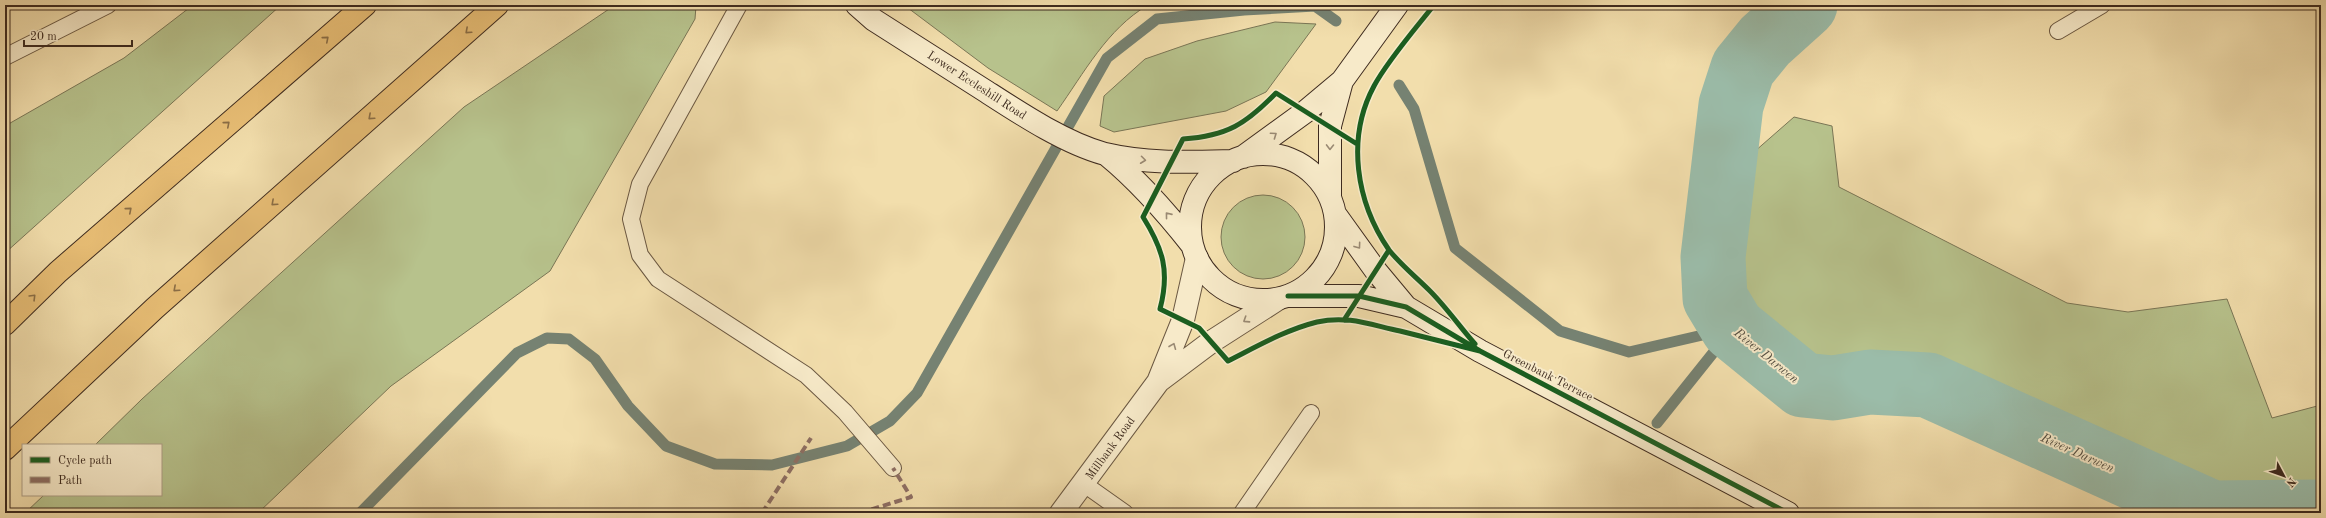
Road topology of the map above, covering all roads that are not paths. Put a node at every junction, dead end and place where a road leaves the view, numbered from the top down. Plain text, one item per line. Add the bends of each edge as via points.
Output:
1 (108, 5) edge
2 (365, 5) edge
3 (497, 5) edge
4 (739, 5) edge
5 (857, 5) edge
6 (1397, 5) edge
7 (2102, 5) edge
8 (2058, 31) dead end
9 (5, 57) edge
10 (1342, 81) junction
11 (1105, 154) junction
12 (1237, 159) junction
13 (1332, 205) junction
14 (1195, 252) junction
15 (1283, 297) junction
16 (1406, 307) junction
17 (5, 324) edge
18 (1158, 382) junction
19 (1311, 413) dead end
20 (5, 449) edge
21 (893, 468) dead end
22 (1084, 484) junction
23 (1061, 513) edge
24 (1125, 513) edge
25 (1242, 513) edge
26 (1788, 513) edge

1 - 9 lane
17 -> 2 highway via 58,272
3 -> 20 highway via 155,308
4 - 21 lane via 640,184 631,219 640,255 658,279 806,375 845,412
5 - 11 street, Lower Eccleshill Road via 874,20 1033,121
6 - 10 street
7 - 8 lane
12 -> 10 street, Millbank Road via 1305,112
10 -> 13 street, Millbank Road via 1330,126
11 -> 12 street, Lower Eccleshill Road via 1171,162
14 -> 11 street, Lower Eccleshill Road via 1153,197 1132,175
12 - 13 street, Lower Eccleshill Road via 1262,154 1283,156 1303,165 1318,179
12 - 14 street, Millbank Road via 1211,175 1197,196 1191,220
13 - 15 street, Millbank Road via 1336,234 1331,254 1321,272 1306,286
13 -> 16 street, Greenbank Terrace via 1376,271
14 - 15 street, Lower Eccleshill Road via 1211,278 1231,293 1254,300
18 -> 14 street, Millbank Road via 1183,320
15 - 16 street, Greenbank Terrace via 1360,296
15 -> 18 street, Millbank Road via 1211,342
16 - 26 street, Greenbank Terrace via 1480,350
18 - 22 street, Millbank Road
19 - 25 lane
22 - 23 street, Millbank Road
22 - 24 lane

